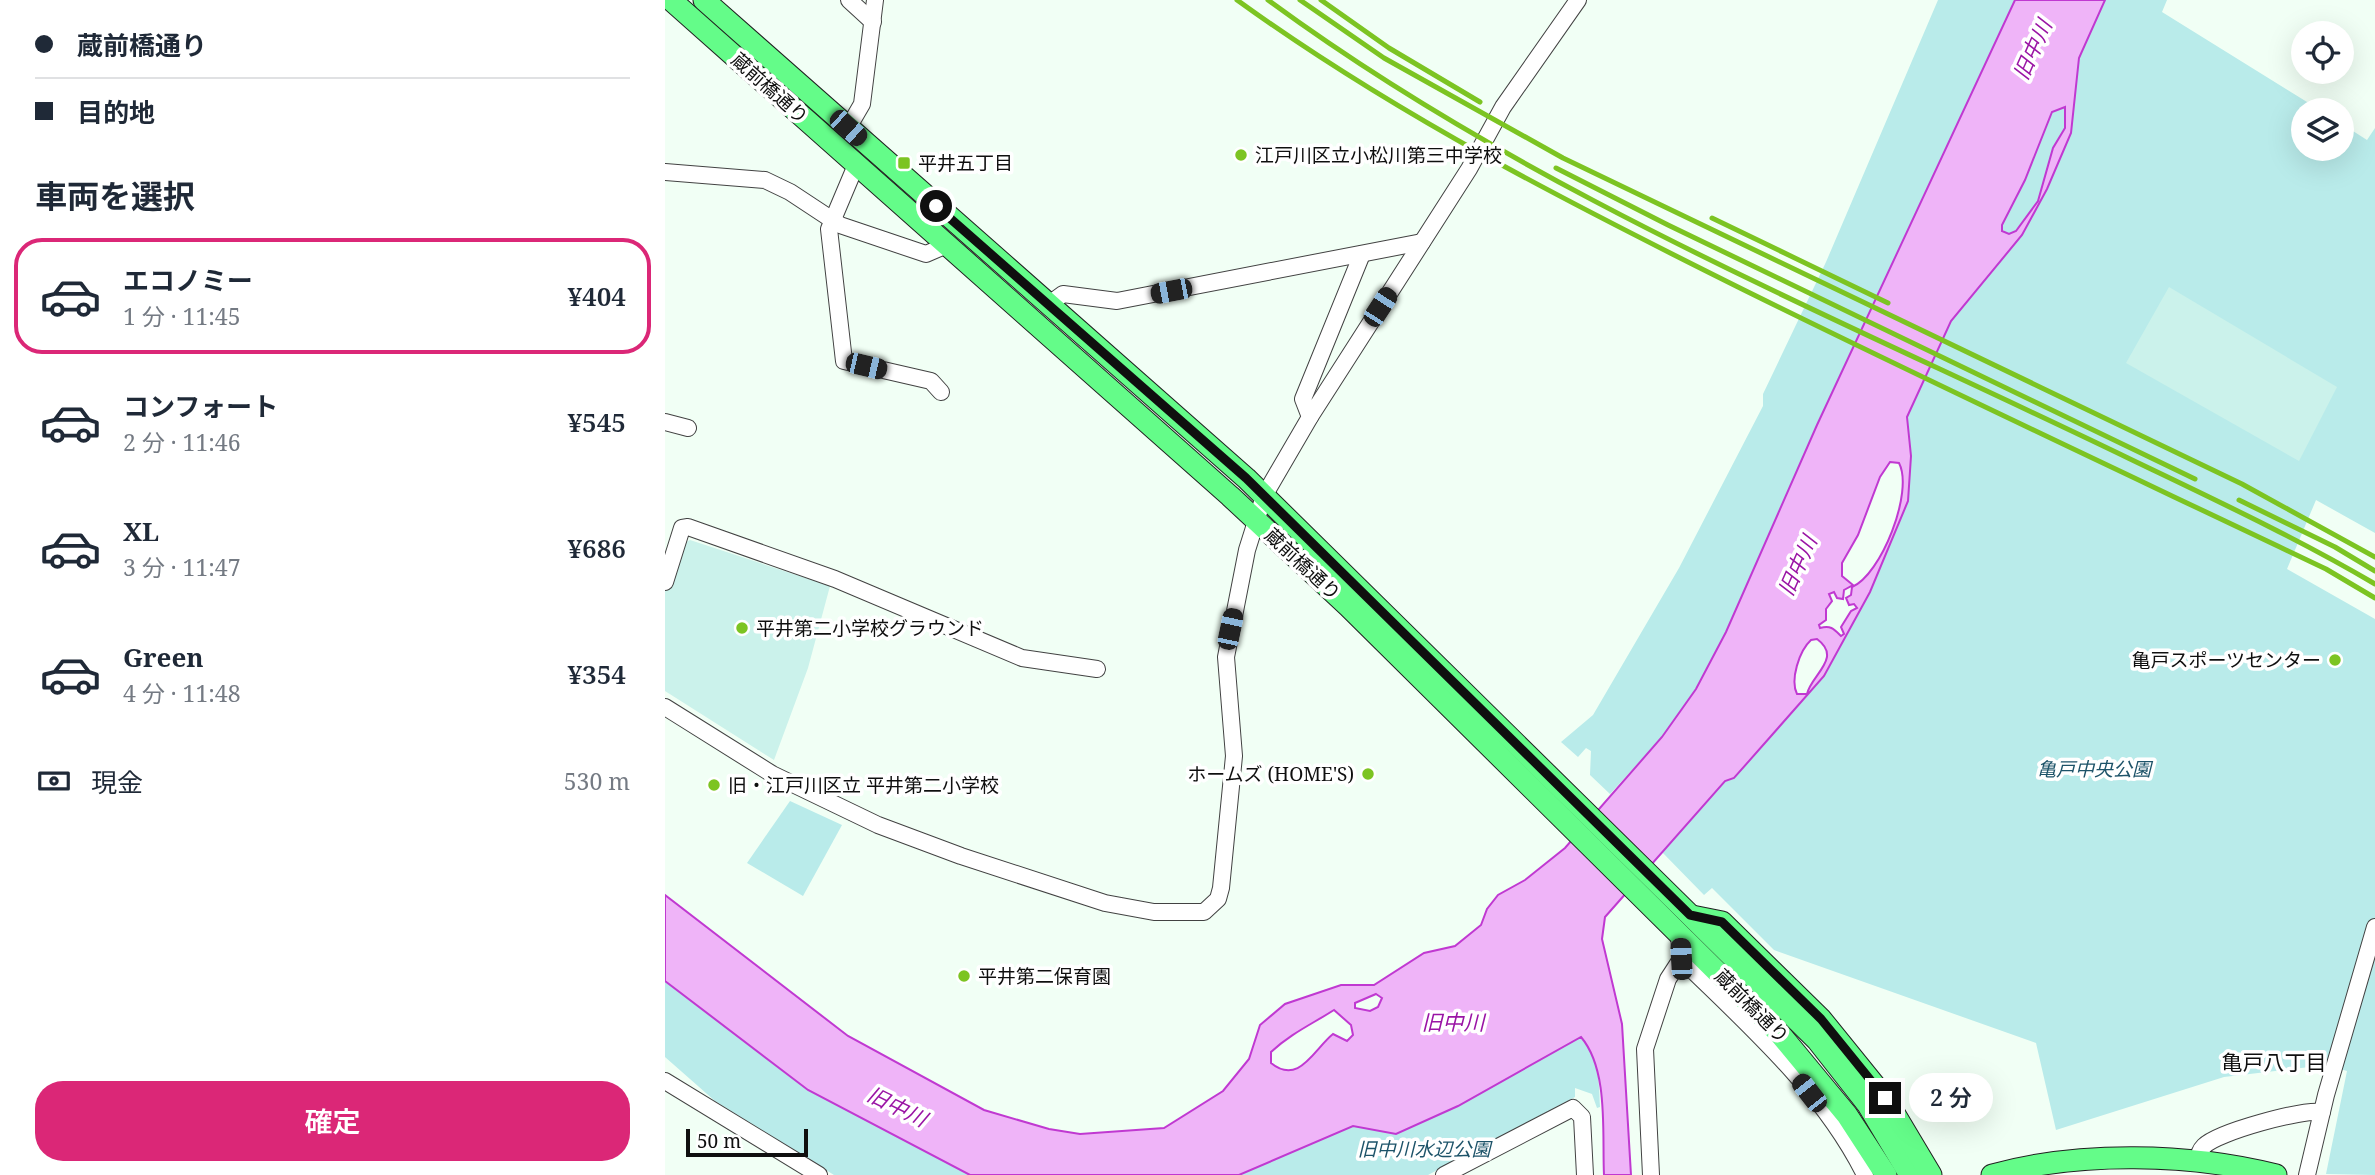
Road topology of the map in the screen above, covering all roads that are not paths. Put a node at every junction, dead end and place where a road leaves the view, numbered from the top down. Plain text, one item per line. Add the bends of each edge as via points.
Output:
1 (671, 0) edge
2 (704, 0) edge
3 (849, 0) edge
4 (875, 0) edge
5 (1578, 0) edge
6 (873, 22) junction
7 (848, 128) junction
8 (856, 165) junction
9 (665, 172) edge
10 (832, 221) junction
11 (1422, 242) junction
12 (949, 244) junction
13 (1362, 254) junction
14 (1048, 305) junction
15 (941, 392) dead end
16 (1310, 417) junction
17 (665, 422) edge
18 (688, 428) dead end
19 (1264, 496) junction
20 (1256, 520) junction
21 (665, 582) edge
22 (1356, 599) junction
23 (1097, 669) dead end
24 (665, 707) edge
25 (1690, 915) junction
26 (2375, 927) edge
27 (1679, 936) junction
28 (1681, 959) junction
29 (665, 1080) edge
30 (2322, 1112) junction
31 (2198, 1161) junction
32 (2164, 1167) edge
33 (819, 1175) edge
34 (1444, 1175) edge
35 (1585, 1175) edge
36 (1651, 1175) edge
37 (1865, 1175) edge
38 (1886, 1175) edge
39 (1910, 1175) edge
40 (1931, 1175) edge
41 (1992, 1175) edge
42 (2276, 1175) edge
43 (2308, 1175) edge

1 - 8 main road, 蔵前橋通り
2 - 7 main road, 蔵前橋通り
3 - 6 street
4 - 6 street
5 - 11 street via 1523,75
6 - 7 street via 862,104
7 - 14 main road, 蔵前橋通り
8 - 10 street
8 - 12 main road, 蔵前橋通り
9 - 10 street via 765,180
10 - 12 street via 926,254
10 - 15 street via 829,229 844,361 931,381
11 - 13 street
11 - 16 street
12 - 20 main road, 蔵前橋通り
13 - 14 street via 1117,301 1063,294
13 - 16 street via 1303,399
14 - 19 main road, 蔵前橋通り
16 - 19 street
17 - 18 street
19 - 20 street
19 - 22 main road, 蔵前橋通り
20 - 22 main road, 蔵前橋通り
20 - 24 street via 1226,657 1234,755 1221,888 1218,899 1203,912 1154,912 1105,903 878,825 740,757
21 - 23 street via 683,527 688,527 835,579 1022,658
22 - 25 main road, 蔵前橋通り
22 - 27 main road, 蔵前橋通り
25 - 39 main road, 蔵前橋通り via 1817,1040 1868,1105
25 - 40 main road via 1722,922 1821,1019 1903,1126
26 - 30 street
27 - 28 street
27 - 38 main road, 蔵前橋通り via 1807,1063
28 - 36 street via 1668,979 1645,1049
28 - 37 street via 1790,1068
29 - 33 street
30 - 31 street via 2306,1111 2222,1136 2206,1144
30 - 43 street
31 - 32 main road
31 - 42 main road
32 - 41 main road via 2063,1163
34 - 35 street via 1573,1108 1582,1117

